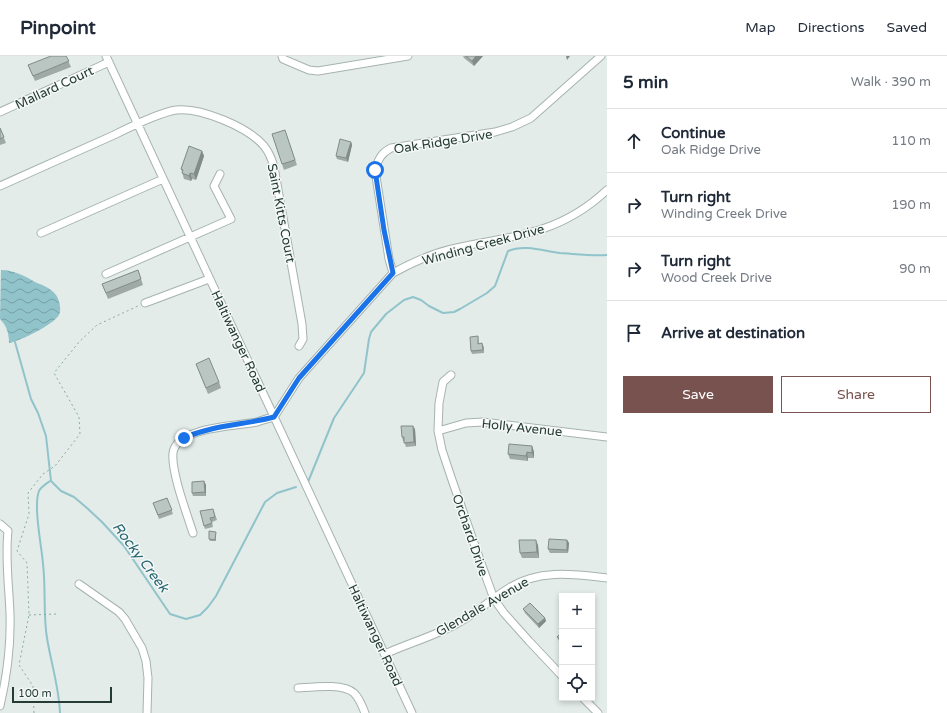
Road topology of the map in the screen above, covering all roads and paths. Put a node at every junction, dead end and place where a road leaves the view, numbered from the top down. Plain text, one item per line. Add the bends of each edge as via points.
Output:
1 (282, 56) edge
2 (408, 56) edge
3 (601, 56) edge
4 (108, 59) edge
5 (0, 112) edge
6 (138, 124) junction
7 (220, 174) dead end
8 (163, 179) junction
9 (0, 186) edge
10 (607, 190) edge
11 (41, 232) dead end
12 (190, 238) junction
13 (393, 273) junction
14 (106, 274) dead end
15 (209, 279) junction
16 (145, 303) joint
17 (299, 346) dead end
18 (451, 375) dead end
19 (274, 417) junction
20 (438, 431) junction
21 (607, 437) edge
22 (0, 524) edge
23 (193, 533) dead end
24 (607, 578) edge
25 (79, 584) dead end
26 (494, 599) junction
27 (29, 614) junction
28 (56, 614) dead end
29 (385, 654) junction
30 (559, 673) edge
31 (3, 680) edge
32 (298, 688) dead end
33 (586, 701) edge
34 (0, 706) edge
35 (34, 713) edge
36 (147, 713) edge
37 (364, 713) edge
38 (412, 713) edge
39 (598, 713) edge

1 - 2 street via 283,59 309,70 318,71
3 - 13 street, Oak Ridge Drive via 531,118 512,127 496,132 391,148 384,152 375,170
4 - 5 street, Mallard Court
4 - 6 street, Haltiwanger Road
6 - 8 street, Haltiwanger Road
6 - 9 street, Saint Kitts Court
6 - 17 street, Saint Kitts Court via 176,110 192,110 238,127 264,146 276,173 291,258 302,324 303,339
7 - 12 street via 214,186 231,220
8 - 11 street
8 - 12 street, Haltiwanger Road
10 - 13 street, Winding Creek Drive via 568,218 545,228 445,251 409,264
12 - 14 street
12 - 15 street, Haltiwanger Road
13 - 19 street, Winding Creek Drive via 299,378
15 - 16 street
15 - 19 street, Haltiwanger Road
16 - 27 path via 97,324 54,373 79,417 80,434 55,466 43,474 28,493 29,514 17,551 27,563
18 - 20 street, Orchard Drive via 443,382
19 - 23 street via 198,432 178,442 173,450 173,461
19 - 29 street, Haltiwanger Road
20 - 21 street, Holly Avenue via 466,423 483,422
20 - 26 street, Orchard Drive via 450,476
22 - 31 street via 8,531 6,558 10,628
24 - 26 street, Glendale Avenue via 562,573 543,575 519,582
25 - 36 street via 119,612 142,648 148,678
26 - 29 street, Glendale Avenue via 458,623
26 - 30 street, Orchard Drive via 514,625
27 - 28 path
27 - 35 path via 19,665 33,686
29 - 38 street, Haltiwanger Road
31 - 34 street
32 - 37 street via 332,687 348,690 360,700
33 - 39 street

